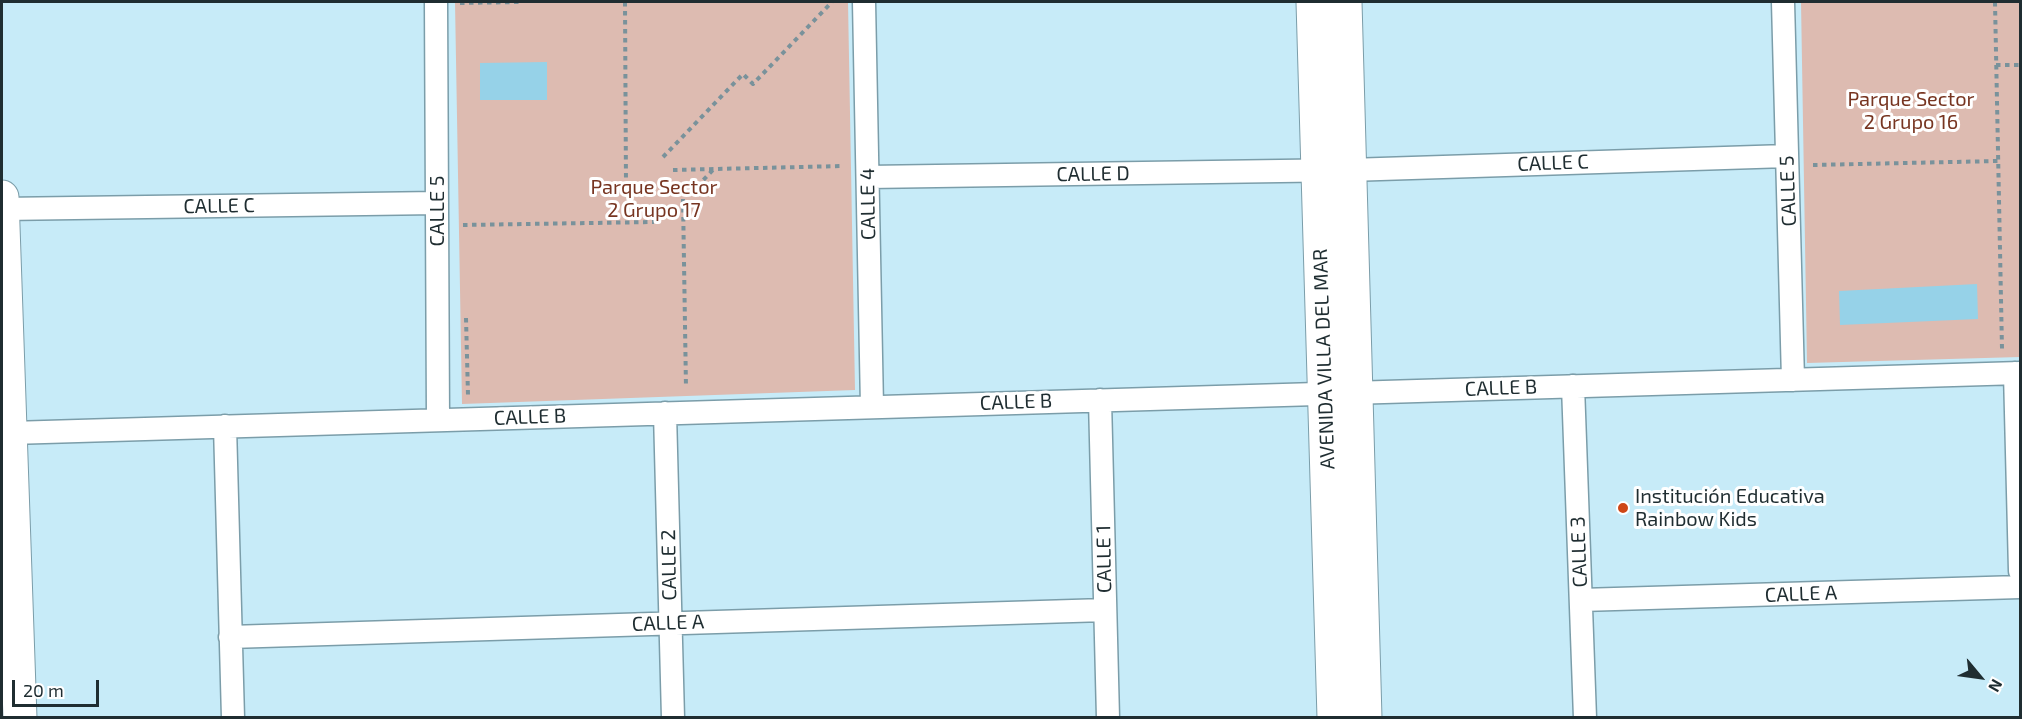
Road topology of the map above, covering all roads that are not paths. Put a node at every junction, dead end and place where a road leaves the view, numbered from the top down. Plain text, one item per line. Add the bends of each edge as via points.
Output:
1 (436, 2) edge
2 (864, 2) edge
3 (1313, 2) edge
4 (1345, 2) edge
5 (1783, 2) edge
6 (1787, 161) junction
7 (1334, 170) junction
8 (868, 171) junction
9 (2, 197) edge
10 (2, 209) edge
11 (437, 214) junction
12 (2013, 373) edge
13 (1793, 380) junction
14 (1574, 386) junction
15 (1340, 393) junction
16 (1100, 400) junction
17 (872, 407) junction
18 (665, 413) junction
19 (438, 420) junction
20 (225, 426) junction
21 (11, 433) junction
22 (2020, 571) edge
23 (2020, 587) edge
24 (1581, 600) junction
25 (1105, 610) junction
26 (670, 623) junction
27 (230, 637) junction
28 (20, 717) edge
29 (233, 717) edge
30 (673, 717) edge
31 (1108, 717) edge
32 (1334, 717) edge
33 (1365, 717) edge
34 (1585, 717) edge

1 - 11 street, CALLE 5
2 - 8 street, CALLE 4
3 - 7 street, AVENIDA VILLA DEL MAR
4 - 7 street, AVENIDA VILLA DEL MAR
5 - 6 street, CALLE 5
6 - 7 street, CALLE C
6 - 13 street, CALLE 5
7 - 8 street, CALLE D
7 - 15 street, AVENIDA VILLA DEL MAR
8 - 17 street, CALLE 4
9 - 10 street
10 - 11 street, CALLE C
10 - 21 street
11 - 19 street, CALLE 5
12 - 13 street, CALLE B
12 - 22 street
13 - 14 street, CALLE B
14 - 15 street, CALLE B
14 - 24 street, CALLE 3
15 - 16 street, CALLE B
15 - 32 street, AVENIDA VILLA DEL MAR
15 - 33 street, AVENIDA VILLA DEL MAR
16 - 17 street, CALLE B
16 - 25 street, CALLE 1
17 - 18 street, CALLE B
18 - 19 street, CALLE B
18 - 26 street, CALLE 2
19 - 20 street, CALLE B
20 - 21 street, CALLE B
20 - 27 street
21 - 28 street
23 - 24 street, CALLE A
24 - 34 street, CALLE 3
25 - 26 street, CALLE A
25 - 31 street, CALLE 1
26 - 27 street, CALLE A
26 - 30 street, CALLE 2
27 - 29 street

